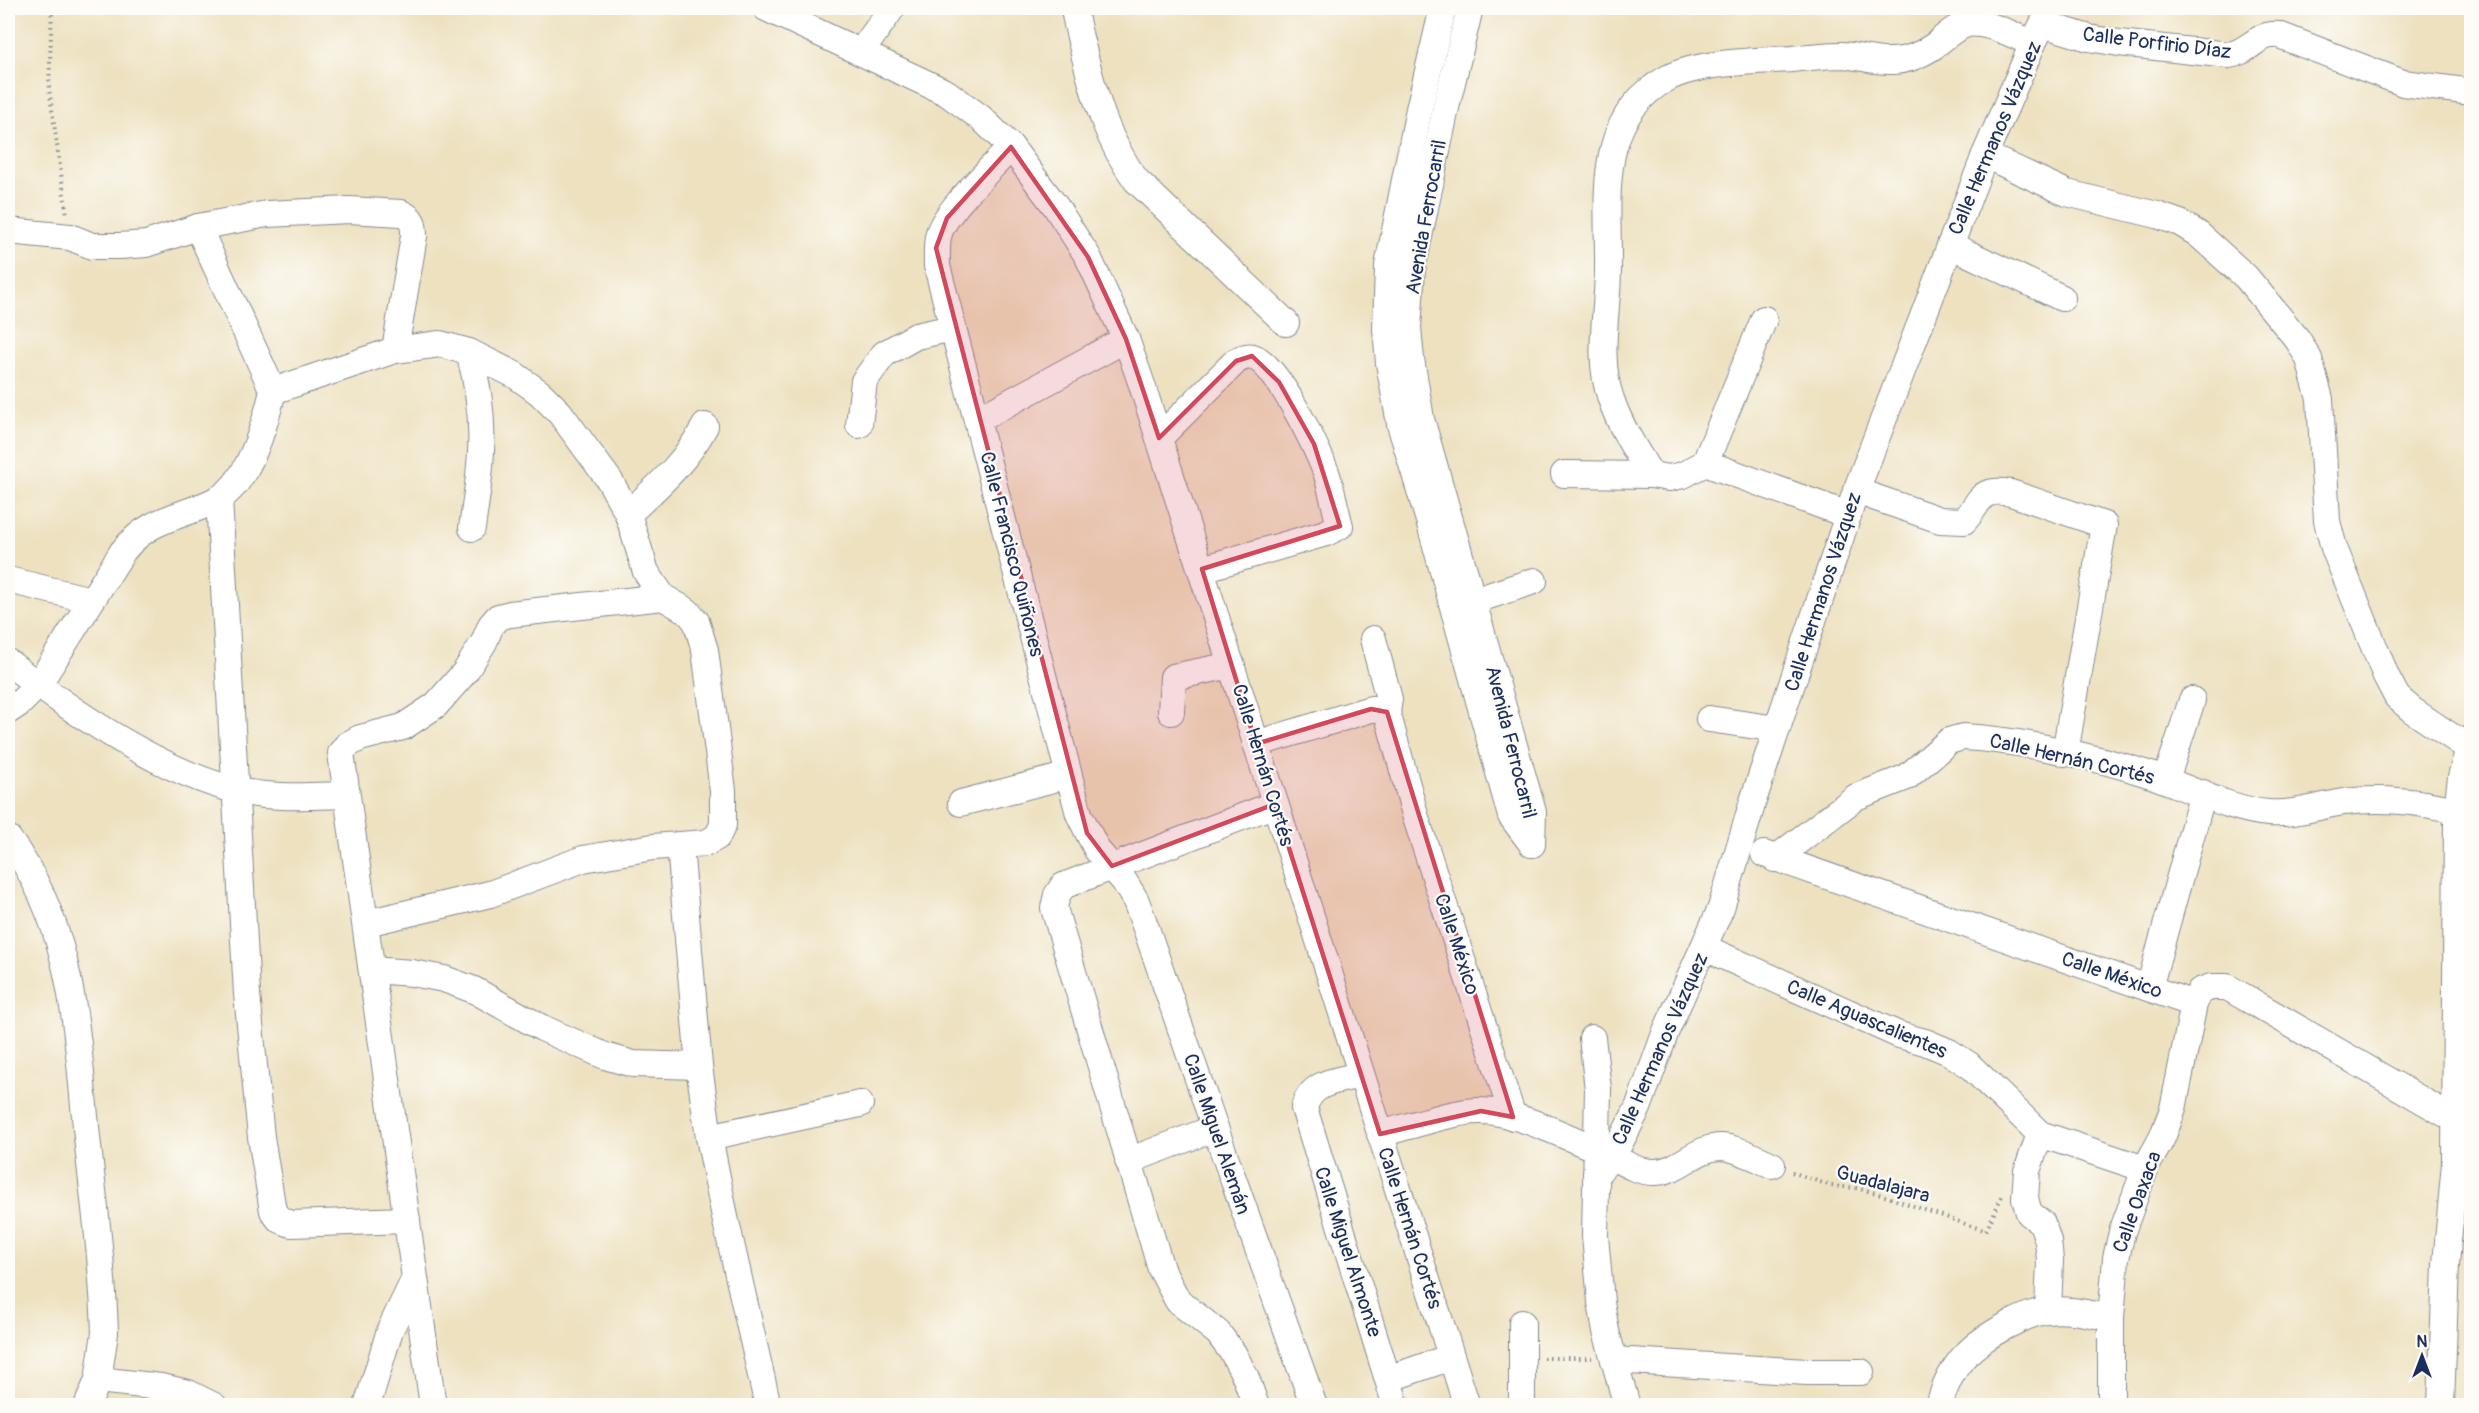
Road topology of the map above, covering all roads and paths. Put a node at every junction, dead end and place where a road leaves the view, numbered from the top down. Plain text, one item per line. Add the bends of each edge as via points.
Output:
1 (52, 8) edge
2 (766, 8) edge
3 (892, 8) edge
4 (1074, 8) edge
5 (1443, 8) edge
6 (1470, 8) edge
7 (2042, 25) edge
8 (861, 52) junction
9 (2472, 92) edge
10 (1011, 147) junction
11 (1985, 155) junction
12 (198, 227) junction
13 (8, 231) edge
14 (70, 237) junction
15 (1950, 245) junction
16 (2062, 298) dead end
17 (1764, 319) dead end
18 (1286, 324) dead end
19 (953, 328) junction
20 (1126, 339) junction
21 (395, 350) junction
22 (469, 352) junction
23 (1400, 361) junction
24 (273, 391) junction
25 (977, 420) junction
26 (859, 425) dead end
27 (705, 426) dead end
28 (1159, 438) junction
29 (1705, 463) junction
30 (1564, 474) dead end
31 (1651, 475) junction
32 (219, 499) junction
33 (1852, 503) junction
34 (628, 514) junction
35 (472, 528) dead end
36 (1202, 569) junction
37 (8, 580) edge
38 (1534, 581) dead end
39 (663, 597) junction
40 (91, 600) junction
41 (1463, 605) junction
42 (1372, 639) dead end
43 (8, 662) edge
44 (1232, 665) junction
45 (38, 685) junction
46 (2192, 700) dead end
47 (8, 711) edge
48 (1171, 712) dead end
49 (1387, 712) junction
50 (1709, 719) dead end
51 (1777, 729) junction
52 (2469, 742) edge
53 (1256, 744) junction
54 (2065, 753) junction
55 (1069, 775) junction
56 (2166, 780) junction
57 (236, 791) junction
58 (2203, 793) junction
59 (345, 795) junction
60 (961, 802) dead end
61 (1275, 804) junction
62 (2457, 810) junction
63 (8, 838) edge
64 (1741, 845) junction
65 (680, 846) junction
66 (1776, 859) junction
67 (1112, 866) junction
68 (2464, 893) edge
69 (366, 923) junction
70 (1705, 948) junction
71 (372, 970) junction
72 (2149, 988) junction
73 (2194, 1004) junction
74 (1592, 1038) dead end
75 (699, 1066) junction
76 (1361, 1075) junction
77 (860, 1104) dead end
78 (1513, 1117) junction
79 (2456, 1120) junction
80 (1215, 1128) junction
81 (1380, 1134) junction
82 (2040, 1134) junction
83 (709, 1137) junction
84 (1605, 1152) junction
85 (1128, 1161) junction
86 (1772, 1165) joint
87 (2145, 1169) junction
88 (407, 1220) junction
89 (1986, 1231) dead end
90 (414, 1281) junction
91 (2048, 1311) junction
92 (2111, 1318) junction
93 (1522, 1323) dead end
94 (1451, 1357) junction
95 (1522, 1358) junction
96 (1606, 1359) junction
97 (1861, 1372) dead end
98 (98, 1380) junction
99 (1388, 1380) junction
100 (87, 1406) edge
101 (214, 1406) edge
102 (367, 1406) edge
103 (433, 1406) edge
104 (768, 1406) edge
105 (1256, 1406) edge
106 (1314, 1406) edge
107 (1396, 1406) edge
108 (1467, 1406) edge
109 (1522, 1406) edge
110 (1627, 1406) edge
111 (1939, 1406) edge
112 (2111, 1406) edge
113 (2441, 1406) edge

1 - 14 path via 50,97
2 - 8 street
3 - 8 street
4 - 18 street via 1094,94 1120,158 1143,188
5 - 23 street, Avenida Ferrocarril via 1389,266 1386,329
6 - 23 street, Avenida Ferrocarril via 1412,270 1408,328
7 - 9 street, Calle Porfirio Díaz via 2109,41 2229,55 2240,53 2267,34 2279,35 2403,83
7 - 11 street, Calle Hermanos Vázquez
7 - 31 street, Calle Porfirio Díaz via 1968,24 1953,30 1932,48 1891,62 1827,55 1711,66 1670,77 1642,95 1622,123 1608,167 1608,270 1603,336 1610,398
8 - 10 street, Calle Hernán Cortés via 947,93
10 - 19 street, Calle Francisco Quiñones via 947,218 940,232 936,248 938,266
10 - 20 street, Calle Hernán Cortés via 1083,249
11 - 15 street, Calle Hermanos Vázquez
11 - 52 street via 2067,193 2157,215 2189,228 2246,277 2298,340 2309,359 2320,399 2327,521 2334,548 2386,676 2397,697 2412,710
12 - 14 street via 146,244 92,246
12 - 21 street via 267,214 349,210 409,216 414,223 412,256
12 - 24 street
13 - 14 street
15 - 16 street
15 - 33 street, Calle Hermanos Vázquez
17 - 29 street
19 - 25 street, Calle Francisco Quiñones
19 - 26 street via 916,336 884,354 864,381
20 - 25 street
20 - 28 street, Calle Hernán Cortés
21 - 22 street via 440,344
21 - 24 street
22 - 34 street via 515,375 540,393 610,481
22 - 35 street via 481,402 483,433
23 - 41 street, Avenida Ferrocarril via 1421,419
24 - 32 street via 245,469
25 - 55 street, Calle Francisco Quiñones
27 - 34 street via 680,465
28 - 36 street, Calle Hernán Cortés
28 - 36 street via 1236,361 1252,356 1279,382 1325,471 1340,526
29 - 31 street via 1683,475
29 - 33 street
30 - 31 street
32 - 40 street via 151,525 134,536
32 - 57 street
33 - 51 street, Calle Hermanos Vázquez
33 - 54 street via 1954,522 1964,521 1978,500 1998,491 2104,525
34 - 39 street via 646,572
36 - 44 street, Calle Hernán Cortés
37 - 40 street
38 - 41 street
39 - 59 street via 498,617 465,672 436,705 403,727 346,745 340,753
39 - 65 street via 687,611 702,635 724,801 723,825 717,837 706,843
40 - 45 street
41 - 41 street, Avenida Ferrocarril via 1511,816 1532,844 1533,812
42 - 49 street, Calle México via 1389,699
43 - 45 street
44 - 48 street via 1173,677
44 - 53 street, Calle Hernán Cortés
45 - 47 street
45 - 57 street via 146,753
46 - 56 street
49 - 53 street via 1371,709
49 - 78 street, Calle México via 1416,818
50 - 51 street
51 - 64 street, Calle Hermanos Vázquez
52 - 62 street
53 - 61 street, Calle Hernán Cortés
54 - 56 street, Calle Hernán Cortés
54 - 66 street, Calle Hernán Cortés via 1980,738 1949,741 1907,777 1856,797
55 - 60 street
55 - 67 street, Calle Francisco Quiñones via 1078,814 1097,850
56 - 58 street, Calle Hernán Cortés
57 - 59 street via 274,796
57 - 88 street via 247,994 261,1137 273,1211 291,1224
58 - 62 street, Calle Hernán Cortés via 2267,813 2290,813 2365,800 2416,801
58 - 72 street
59 - 69 street
61 - 67 street
61 - 76 street, Calle Hernán Cortés
62 - 68 street
63 - 98 street via 37,882 51,913 69,981 104,1309 105,1333
64 - 66 street, Calle México
64 - 70 street, Calle Hermanos Vázquez
65 - 69 street via 583,859 490,894
65 - 75 street
66 - 72 street, Calle México
67 - 80 street, Calle Miguel Alemán via 1136,901
67 - 85 street via 1063,886 1054,908
68 - 79 street
69 - 71 street
70 - 82 street, Calle Aguascalientes via 1899,1035 1949,1052 1969,1065
70 - 84 street, Calle Hermanos Vázquez via 1666,1031 1638,1108
71 - 75 street via 444,979 605,1056 633,1064
71 - 88 street
72 - 73 street, Calle México
73 - 79 street via 2200,992 2228,987
73 - 87 street, Calle Oaxaca via 2173,1109
74 - 84 street
75 - 83 street
76 - 81 street, Calle Hernán Cortés
76 - 99 street, Calle Miguel Almonte via 1316,1087 1304,1108
77 - 83 street
78 - 81 street via 1481,1111
78 - 84 street
79 - 113 street
80 - 85 street
80 - 106 street, Calle Miguel Alemán
81 - 94 street, Calle Hernán Cortés
82 - 87 street, Calle Aguascalientes
82 - 91 street via 2027,1171 2025,1198 2029,1213 2042,1223 2049,1241
83 - 104 street
84 - 86 street via 1653,1172 1719,1147
84 - 96 street, Calle Hermanos Vázquez via 1596,1174 1594,1236
85 - 105 street via 1169,1287 1178,1301 1206,1321 1223,1340 1246,1378
86 - 89 path, Guadalajara via 1831,1186 1876,1193
87 - 92 street, Calle Oaxaca via 2118,1249
88 - 90 street
90 - 102 street via 390,1330
90 - 103 street
91 - 92 street
91 - 111 street via 2030,1314 1972,1348 1945,1383
92 - 112 street, Calle Oaxaca
93 - 95 street
94 - 99 street
94 - 108 street, Calle Hernán Cortés
95 - 96 path
95 - 109 street
96 - 97 street
96 - 110 street, Calle Hermanos Vázquez
98 - 100 street
98 - 101 street via 188,1393
99 - 107 street, Calle Miguel Almonte

